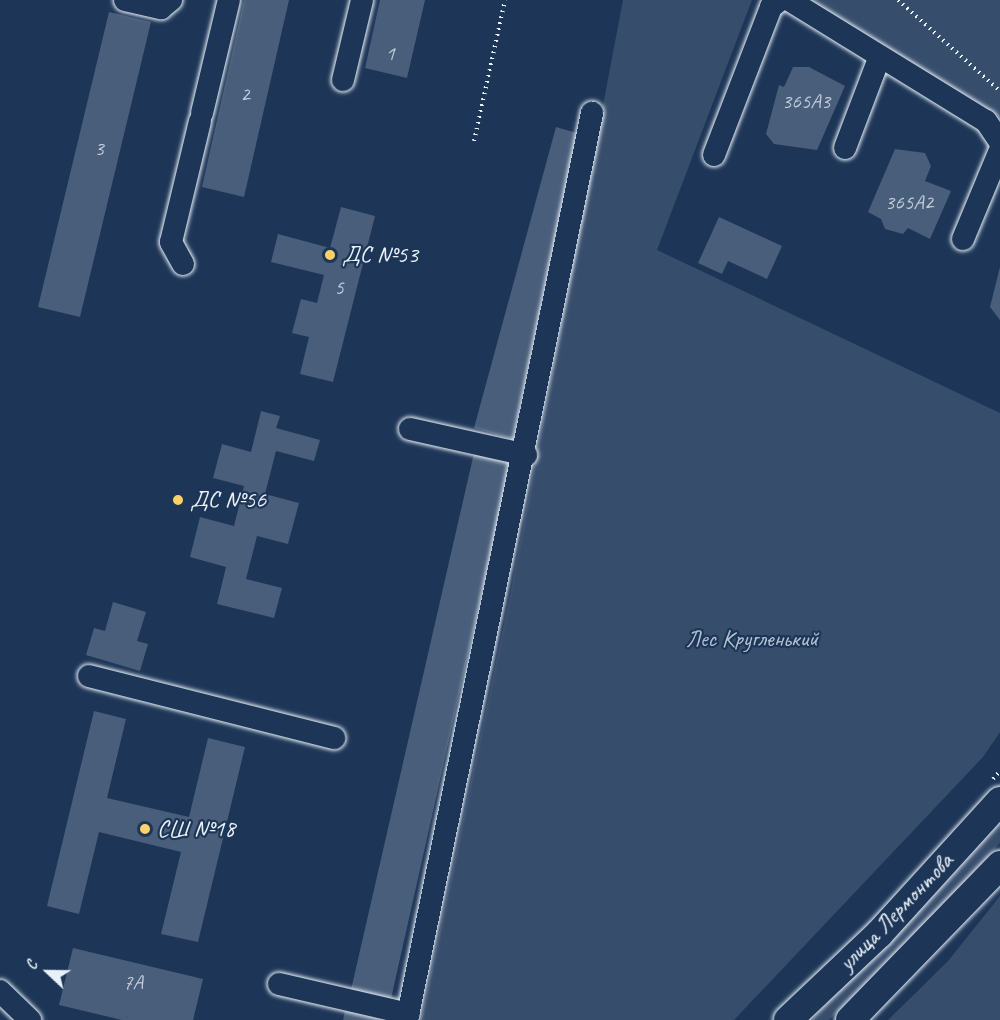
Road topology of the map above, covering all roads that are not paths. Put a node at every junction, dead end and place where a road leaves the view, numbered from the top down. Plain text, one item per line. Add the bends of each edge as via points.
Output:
1 (125, 0) edge
2 (171, 0) edge
3 (228, 0) edge
4 (362, 0) edge
5 (780, 0) edge
6 (789, 0) edge
7 (880, 56) junction
8 (343, 80) dead end
9 (592, 113) dead end
10 (1000, 142) edge
11 (845, 148) dead end
12 (1000, 150) edge
13 (714, 155) dead end
14 (963, 239) dead end
15 (183, 264) dead end
16 (410, 429) dead end
17 (526, 455) junction
18 (89, 676) dead end
19 (334, 738) dead end
20 (1000, 801) edge
21 (1000, 865) edge
22 (279, 984) dead end
23 (0, 991) edge
24 (408, 1017) edge
25 (30, 1020) edge
26 (788, 1020) edge
27 (850, 1020) edge

1 - 2 street via 161,8
3 - 15 street via 171,242
4 - 8 street
5 - 13 street via 771,7
6 - 7 street
7 - 10 street via 986,121
7 - 11 street
9 - 17 street
12 - 14 street
16 - 17 street
17 - 24 street
18 - 19 street
20 - 26 main road, улица Лермонтова via 909,903
21 - 27 main road, улица Лермонтова
22 - 24 street
23 - 25 street

